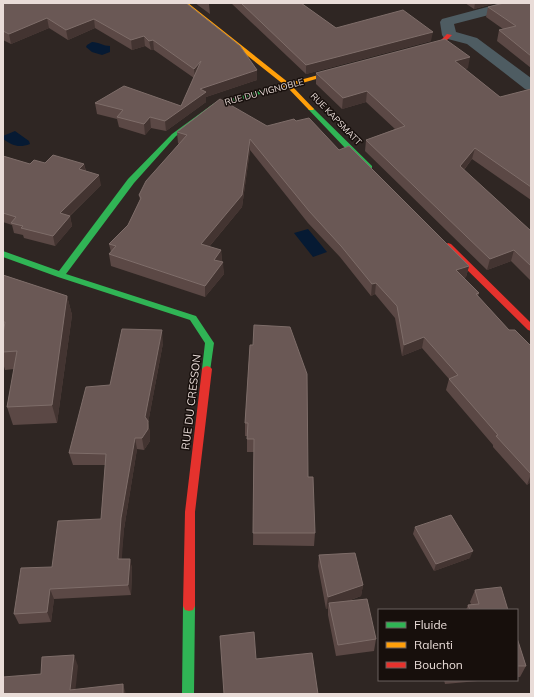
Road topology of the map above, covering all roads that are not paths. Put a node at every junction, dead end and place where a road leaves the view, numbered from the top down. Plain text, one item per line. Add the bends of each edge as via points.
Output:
1 (184, 3) edge
2 (518, 3) edge
3 (449, 35) junction
4 (408, 53) edge
5 (356, 67) edge
6 (288, 85) junction
7 (531, 86) edge
8 (376, 175) edge
9 (443, 241) edge
10 (3, 254) edge
11 (61, 275) junction
12 (531, 328) edge
13 (188, 694) edge

1 - 6 street, RUE KAPSMATT
2 - 3 street via 447,22
3 - 4 street via 438,45
3 - 7 street via 472,41
5 - 6 street, RUE DU VIGNOBLE
6 - 8 street, RUE KAPSMATT
6 - 11 street, RUE DU VIGNOBLE via 215,105 174,136 131,181
9 - 12 street
10 - 11 street, RUE DU CRESSON
11 - 13 street, RUE DU CRESSON via 193,318 210,343 190,512

